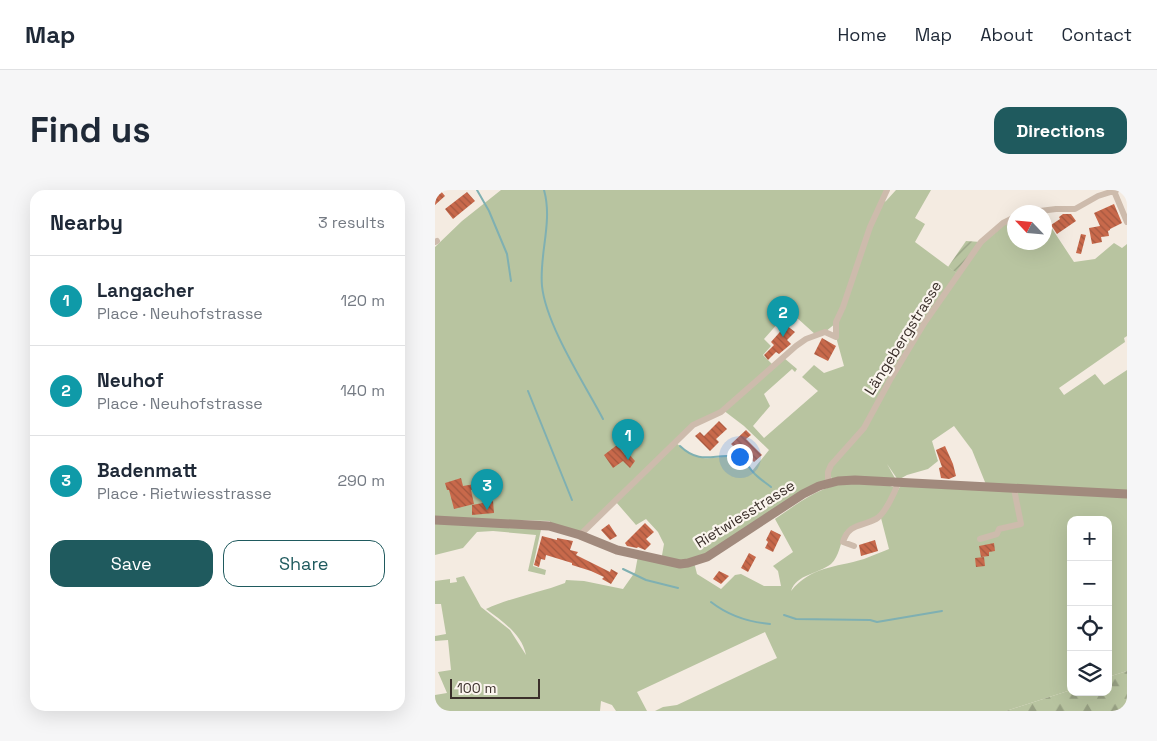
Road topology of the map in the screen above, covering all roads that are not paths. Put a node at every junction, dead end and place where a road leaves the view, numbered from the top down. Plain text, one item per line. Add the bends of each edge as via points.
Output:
1 (887, 190) edge
2 (1115, 191) edge
3 (1052, 210) edge
4 (1007, 221) edge
5 (1127, 222) edge
6 (836, 322) junction
7 (825, 332) junction
8 (828, 483) junction
9 (898, 483) junction
10 (1014, 489) junction
11 (1127, 494) edge
12 (435, 520) edge
13 (580, 535) junction
14 (980, 539) dead end
15 (854, 546) dead end

1 - 6 street via 870,227
2 - 3 street via 1097,196 1075,209
2 - 5 street
4 - 8 street, Längebergstrasse via 981,242 925,322 864,428 831,465
6 - 7 street
6 - 7 street via 836,337
7 - 13 street via 796,346 721,412 693,425
8 - 9 main road, Rietwiesstrasse via 855,480
8 - 13 main road, Rietwiesstrasse via 803,494 707,557 688,563 675,564 629,554
9 - 10 main road, Rietwiesstrasse
9 - 15 street via 880,516 851,528 845,534 843,542
10 - 11 main road, Rietwiesstrasse
10 - 14 street via 1021,524
12 - 13 main road, Rietwiesstrasse via 542,525

